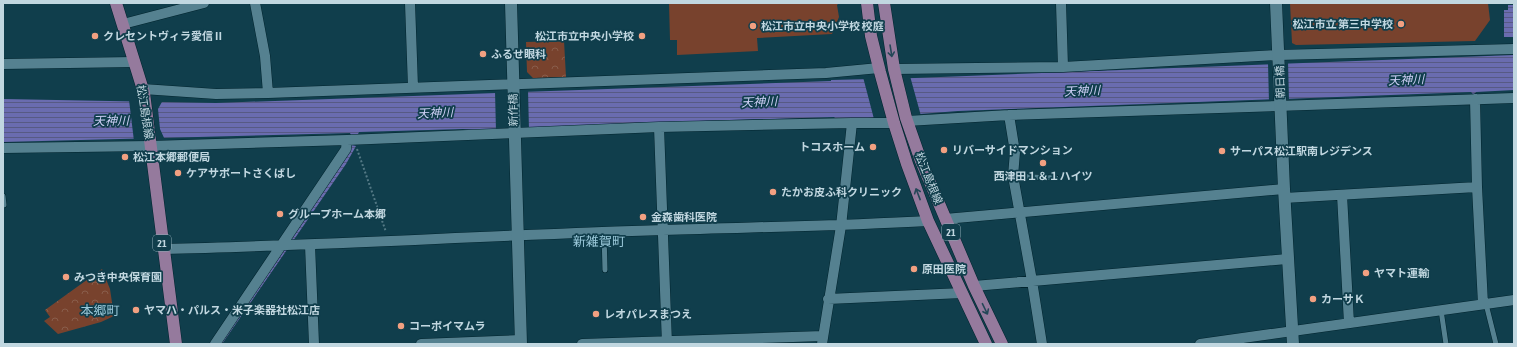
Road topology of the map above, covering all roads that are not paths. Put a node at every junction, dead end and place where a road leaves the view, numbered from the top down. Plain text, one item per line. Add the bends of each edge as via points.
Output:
1 (116, 3) edge
2 (204, 3) edge
3 (255, 3) edge
4 (410, 3) edge
5 (511, 3) edge
6 (868, 3) edge
7 (884, 3) edge
8 (1061, 3) edge
9 (1276, 3) edge
10 (123, 24) junction
11 (1514, 49) edge
12 (1279, 58) junction
13 (134, 62) junction
14 (3, 64) edge
15 (1063, 67) junction
16 (879, 70) junction
17 (894, 70) junction
18 (512, 85) junction
19 (413, 87) junction
20 (144, 91) junction
21 (268, 93) junction
22 (1514, 98) edge
23 (1475, 99) junction
24 (1280, 105) junction
25 (1009, 115) junction
26 (907, 119) junction
27 (893, 121) junction
28 (852, 123) junction
29 (659, 127) junction
30 (514, 133) junction
31 (347, 140) junction
32 (150, 144) junction
33 (3, 148) edge
34 (1012, 176) junction
35 (1056, 178) dead end
36 (1477, 188) junction
37 (1284, 193) junction
38 (1342, 194) junction
39 (3, 196) edge
40 (4, 205) dead end
41 (1019, 212) junction
42 (945, 219) junction
43 (928, 221) junction
44 (841, 226) junction
45 (663, 230) junction
46 (604, 232) junction
47 (518, 236) junction
48 (310, 245) junction
49 (280, 246) junction
50 (163, 249) junction
51 (1288, 259) junction
52 (605, 270) dead end
53 (1032, 281) junction
54 (974, 286) junction
55 (962, 293) junction
56 (828, 299) junction
57 (1514, 300) edge
58 (1485, 304) junction
59 (1441, 310) junction
60 (1349, 323) junction
61 (1292, 330) junction
62 (822, 340) edge
63 (521, 342) edge
64 (667, 342) edge
65 (176, 344) edge
66 (215, 344) edge
67 (314, 344) edge
68 (421, 344) edge
69 (582, 344) edge
70 (986, 344) edge
71 (1002, 344) edge
72 (1042, 344) edge
73 (1200, 344) edge
74 (1293, 344) edge
75 (1446, 344) edge
76 (1496, 344) edge

1 - 10 main road, 松江島根線 / 21
2 - 10 street
3 - 21 street via 265,56
4 - 19 street
5 - 18 street, 新作橋
6 - 16 main road, 松江島根線 / 21 via 871,36
7 -> 17 main road, 松江島根線 / 21
8 - 15 street
9 - 12 street, 朝日橋
10 - 13 main road, 松江島根線 / 21
11 - 12 street
12 - 15 street
12 - 24 street, 朝日橋
13 - 14 street
13 - 20 main road, 松江島根線 / 21
15 - 17 street
16 - 18 street
16 - 27 main road, 松江島根線 / 21
17 - 26 main road, 松江島根線 / 21
18 - 19 street
18 - 30 street, 新作橋
19 - 21 street
20 - 21 street
20 - 32 main road, 松江島根線 / 21
22 - 23 street
23 - 24 street
23 - 36 street
24 - 25 street
24 - 37 street, 朝日橋
25 - 26 street
25 - 34 street via 1015,152
26 - 42 main road, 松江島根線 / 21
27 - 28 street
43 -> 27 main road, 松江島根線 / 21
28 - 29 street
28 - 44 street
29 - 30 street
29 - 45 street
30 - 31 street
30 - 47 street, 新作橋
31 - 32 street
31 - 49 street via 346,149
32 - 33 street
32 - 50 main road, 松江島根線 / 21
34 - 35 lane
34 - 41 street
36 - 38 street
36 - 58 street
37 - 38 street
37 - 41 street
37 - 51 street, 朝日橋
38 - 60 street
39 - 40 lane
41 - 42 street
41 - 53 street
42 - 54 main road, 松江島根線 / 21
43 - 44 street
43 - 55 main road, 松江島根線 / 21
44 - 45 street
44 - 56 street
45 - 46 street
45 - 64 street
46 - 47 street
46 - 52 lane
47 - 48 street
47 - 63 street, 新作橋
48 - 49 street
48 - 67 street
49 - 50 street
49 - 66 street
50 - 65 main road, 松江島根線 / 21
51 - 53 street
51 - 61 street, 朝日橋
53 - 54 street
53 - 72 street
54 -> 71 main road, 松江島根線 / 21
55 - 56 street
55 - 70 main road, 松江島根線 / 21
56 - 62 street
57 - 58 street
58 - 59 street
58 - 76 lane
59 - 60 street
59 - 75 lane
60 - 61 street
61 - 73 street
61 - 74 street, 朝日橋
62 - 64 street
63 - 68 street
64 - 69 street

